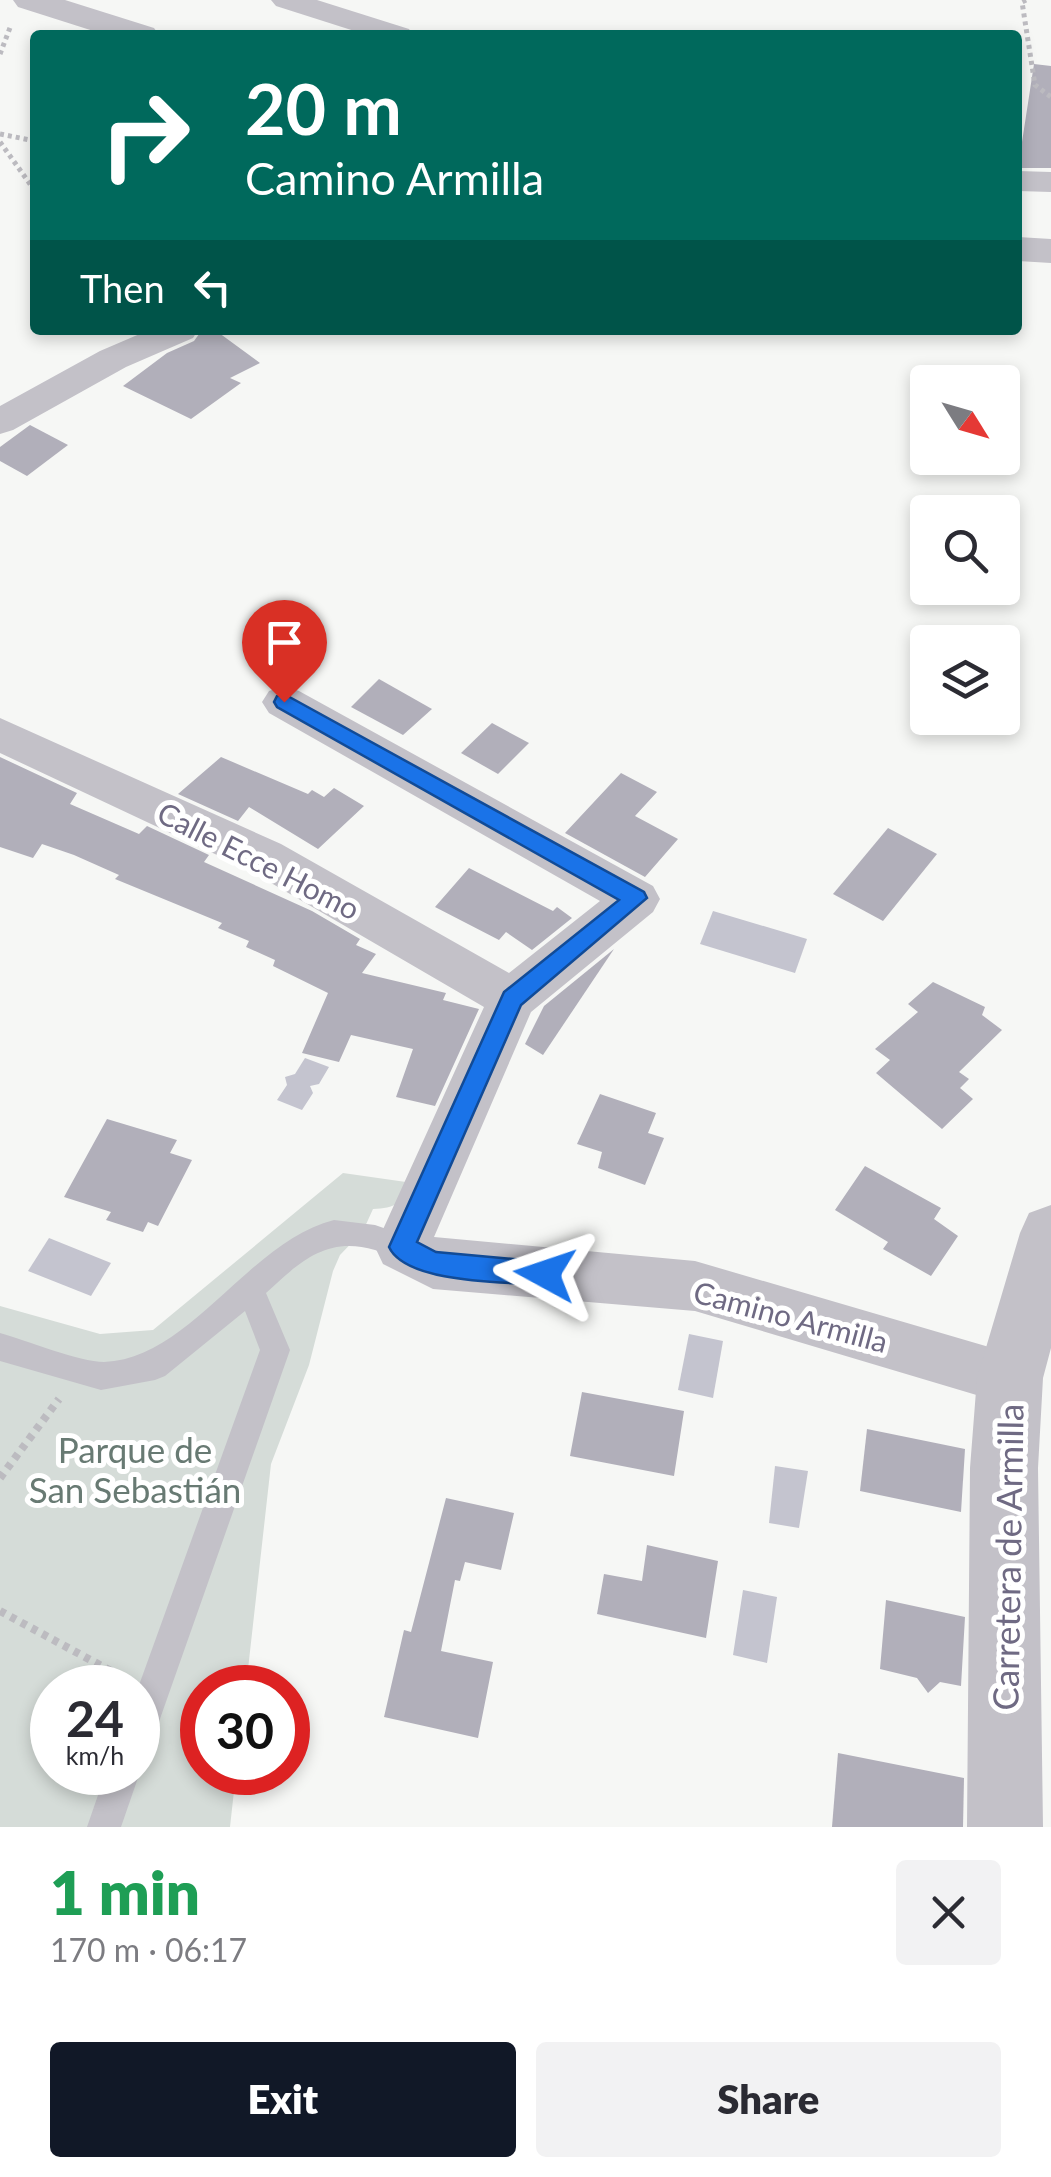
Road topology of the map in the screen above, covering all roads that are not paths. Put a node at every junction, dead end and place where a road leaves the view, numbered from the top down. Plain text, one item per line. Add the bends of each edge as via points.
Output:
1 (30, 0) edge
2 (286, 0) edge
3 (126, 30) edge
4 (382, 30) edge
5 (1022, 181) edge
6 (1051, 182) edge
7 (1022, 249) edge
8 (1051, 251) edge
9 (168, 335) edge
10 (0, 422) edge
11 (284, 702) dead end
12 (0, 734) edge
13 (512, 999) junction
14 (1051, 1233) edge
15 (402, 1247) junction
16 (250, 1289) junction
17 (0, 1348) edge
18 (1026, 1364) edge
19 (160, 1671) edge
20 (115, 1795) edge
21 (104, 1827) edge
22 (1005, 1827) edge

1 - 3 street
2 - 4 street
5 - 6 street
7 - 8 street
9 - 10 street
11 - 13 street via 636,898
12 - 13 street, Calle Ecce Homo via 265,857
13 - 15 street
14 - 18 street, Carretera de Armilla
15 - 16 lane via 364,1231 312,1236
15 - 18 street, Camino Armilla via 433,1264 695,1286
16 - 17 lane via 155,1366 101,1376
16 - 19 lane via 275,1350
18 - 22 street, Carretera de Armilla via 1004,1468
20 - 21 lane

